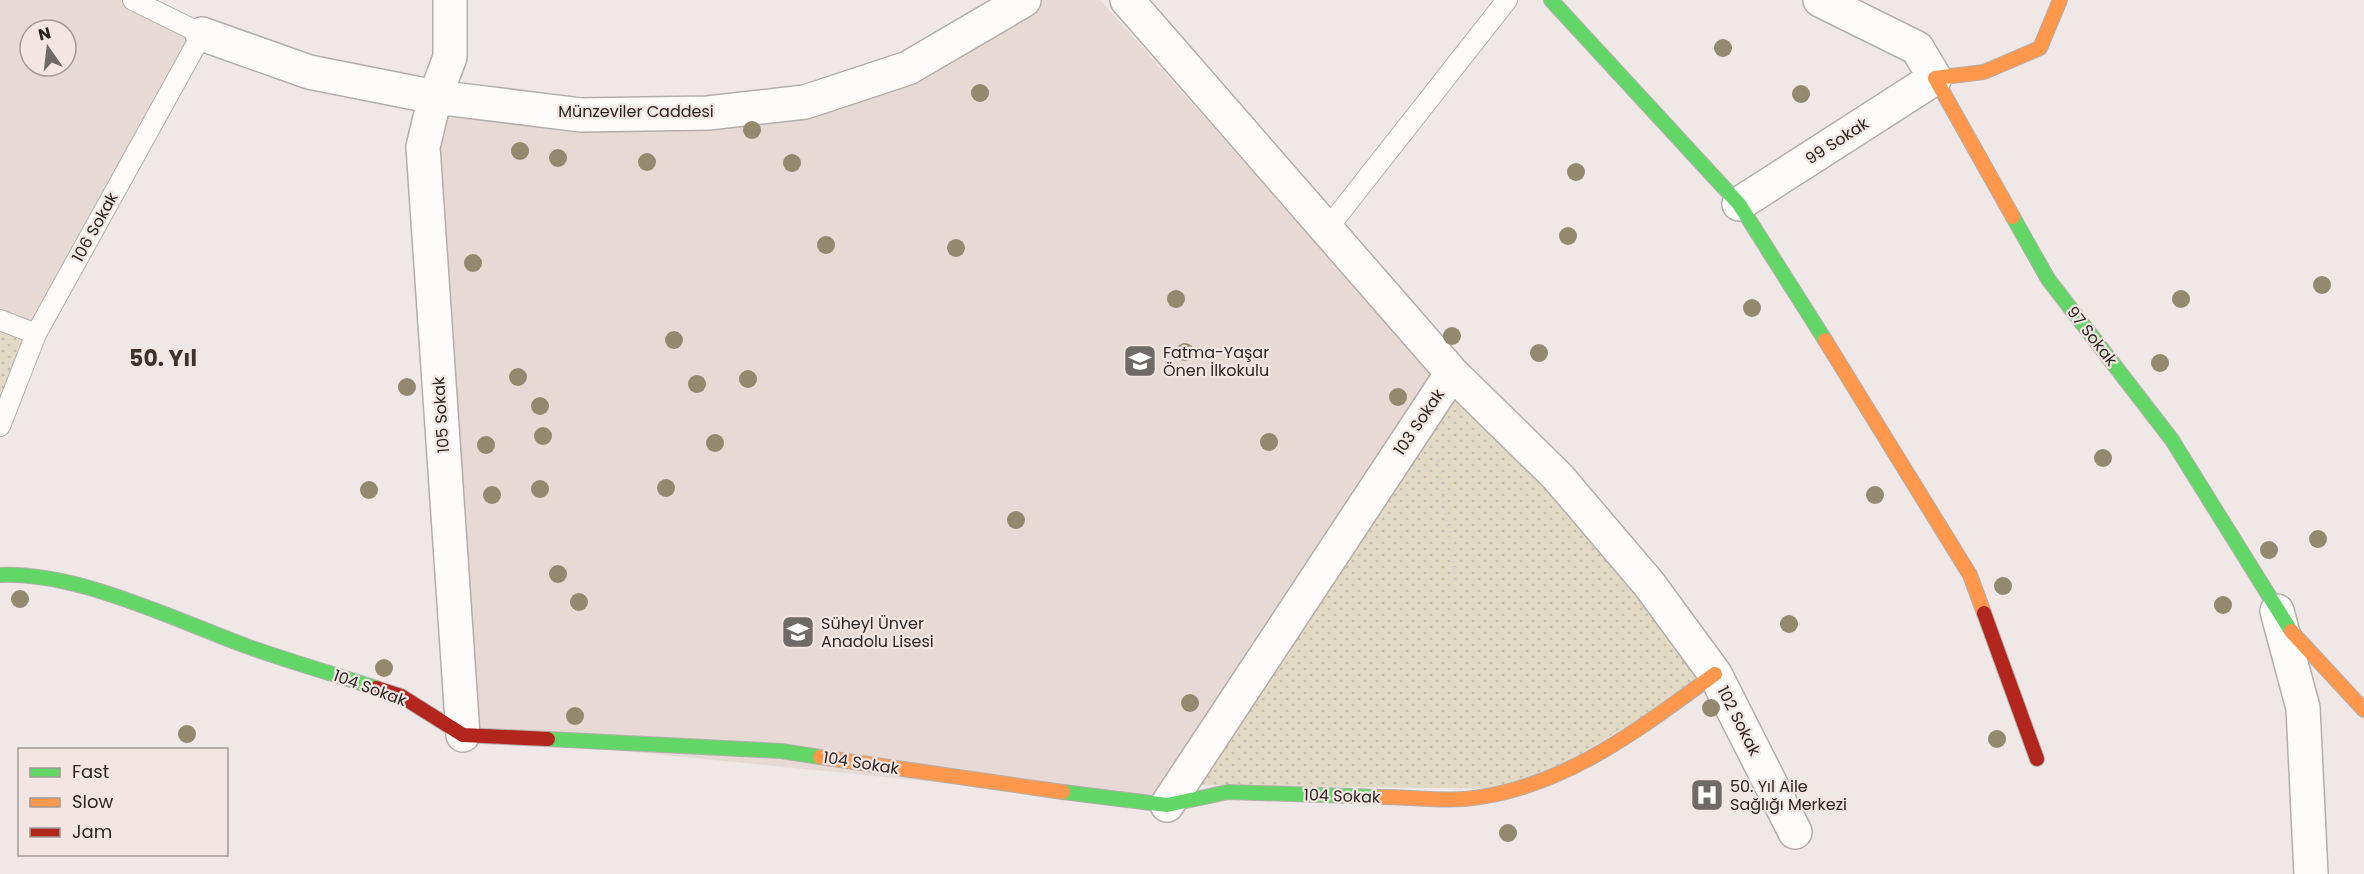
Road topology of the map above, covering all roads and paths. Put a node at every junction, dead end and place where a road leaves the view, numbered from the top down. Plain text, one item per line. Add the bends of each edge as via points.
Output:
1 (133, 0) edge
2 (450, 0) edge
3 (1024, 0) edge
4 (1127, 0) edge
5 (1507, 0) edge
6 (1551, 0) edge
7 (1820, 0) edge
8 (2060, 0) edge
9 (202, 34) junction
10 (1935, 78) junction
11 (435, 97) junction
12 (1739, 204) junction
13 (1327, 229) junction
14 (0, 320) edge
15 (36, 334) junction
16 (1452, 373) junction
17 (1429, 406) junction
18 (0, 426) edge
19 (0, 575) edge
20 (1456, 584) dead end
21 (2276, 606) junction
22 (1715, 674) junction
23 (2364, 710) edge
24 (463, 735) junction
25 (2037, 759) dead end
26 (1167, 806) junction
27 (1795, 832) dead end
28 (2311, 874) edge

1 - 9 lane, Münzeviler Caddesi
2 - 11 street, 105 Sokak via 450,57
3 - 11 street, Münzeviler Caddesi via 908,68 805,102 708,113 581,115
4 - 13 street
5 - 13 lane
6 - 12 street
7 - 10 street via 1917,48
8 - 10 street via 2040,48 1984,72
9 - 11 street, Münzeviler Caddesi via 309,72
9 - 15 lane, 106 Sokak
10 - 12 street, 99 Sokak
10 - 21 street, 97 Sokak via 2048,279 2172,440
11 - 24 street, 105 Sokak via 423,147
12 - 25 street via 1970,575
13 - 16 street
14 - 15 lane
15 - 18 lane, 106 Sokak
16 - 17 street, 103 Sokak
16 - 22 street, 103 Sokak via 1558,477 1649,584
17 - 20 path
17 - 26 street, 103 Sokak
19 - 24 street, 104 Sokak via 23,574 65,581 251,648 401,696
21 - 23 street, 97 Sokak via 2292,633
21 - 28 street via 2303,708
22 - 26 street, 104 Sokak via 1570,770 1521,789 1464,799 1228,792
22 - 27 street, 102 Sokak
24 - 26 street, 104 Sokak via 782,751

